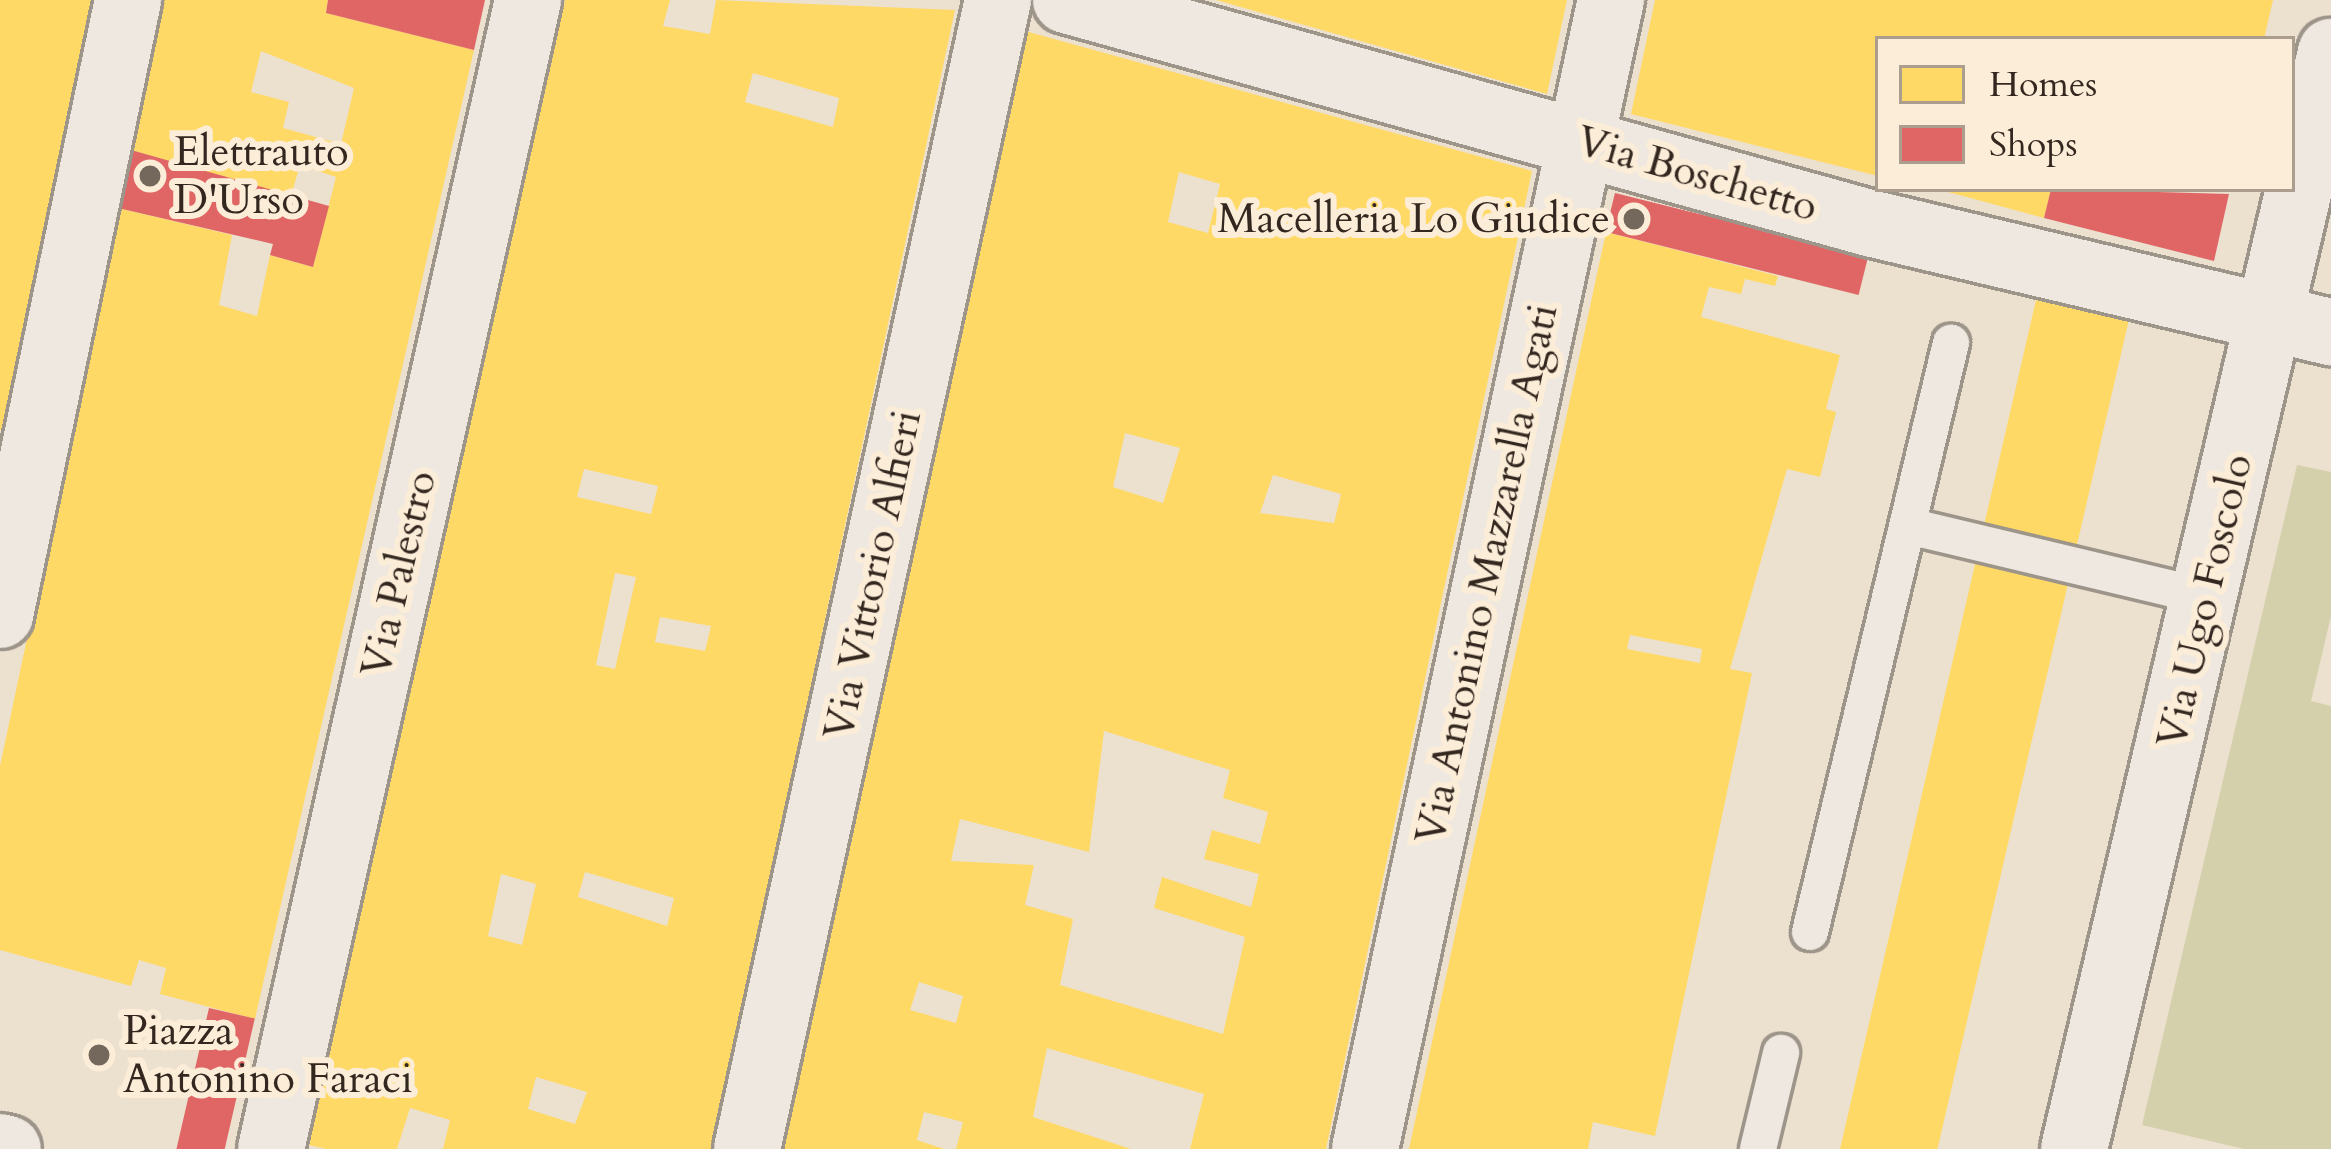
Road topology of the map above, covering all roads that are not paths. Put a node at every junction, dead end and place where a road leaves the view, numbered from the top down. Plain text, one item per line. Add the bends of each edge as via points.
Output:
1 (128, 0) edge
2 (528, 0) edge
3 (998, 0) edge
4 (1066, 0) edge
5 (1611, 0) edge
6 (2331, 52) edge
7 (1579, 141) junction
8 (2302, 324) edge
9 (1951, 343) dead end
10 (1908, 526) junction
11 (2206, 597) junction
12 (0, 615) edge
13 (1810, 932) dead end
14 (1781, 1054) dead end
15 (271, 1149) edge
16 (747, 1149) edge
17 (1366, 1149) edge
18 (1758, 1149) edge
19 (2074, 1149) edge

1 - 12 street
2 - 15 street, Via Palestro
3 - 16 street, Via Vittorio Alfieri
4 - 7 street, Via Boschetto
5 - 7 street, Via Antonino Mazzarella Agati
6 - 8 street, Via Ugo Foscolo
7 - 8 street, Via Boschetto via 1869,223
7 - 17 street, Via Antonino Mazzarella Agati
8 - 11 street, Via Ugo Foscolo
9 - 10 lane
10 - 11 lane
10 - 13 lane
11 - 19 street, Via Ugo Foscolo
14 - 18 lane

